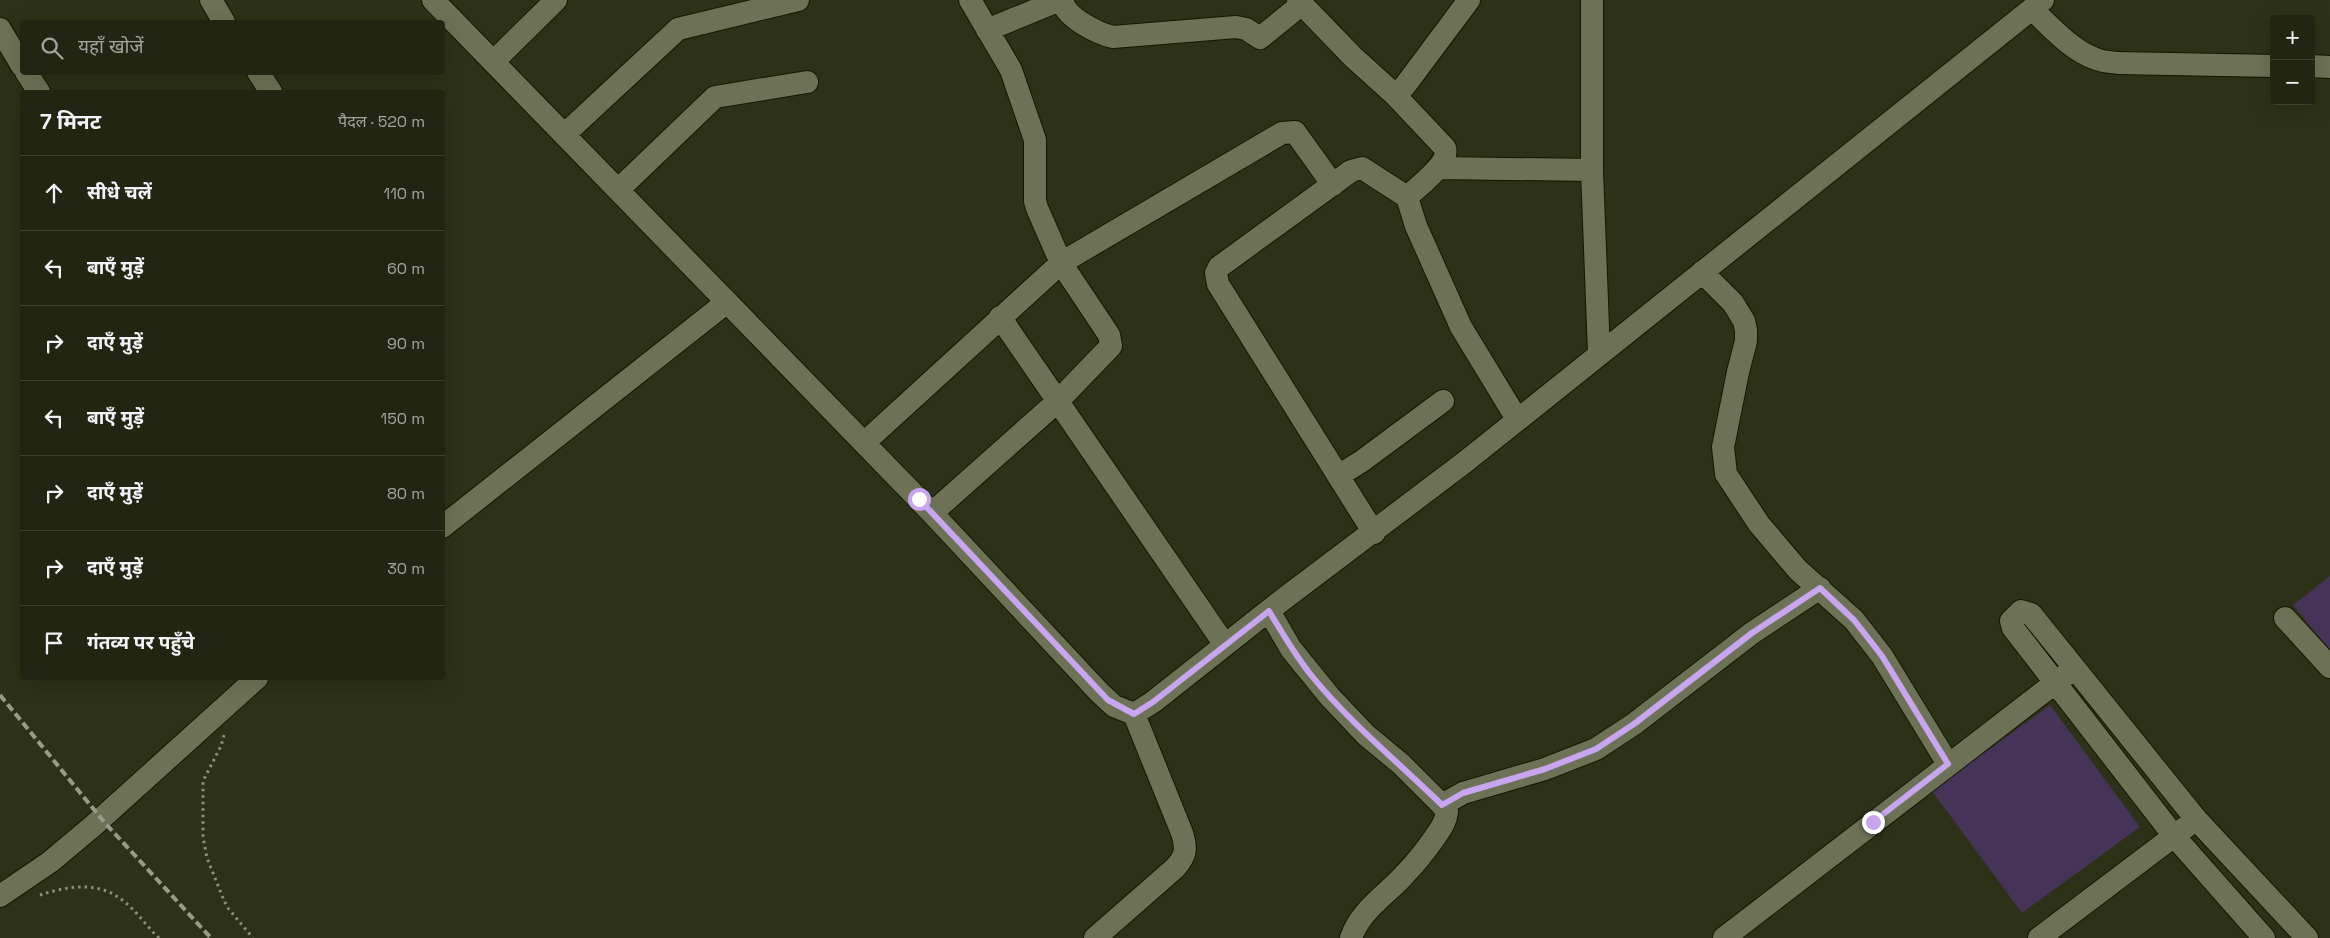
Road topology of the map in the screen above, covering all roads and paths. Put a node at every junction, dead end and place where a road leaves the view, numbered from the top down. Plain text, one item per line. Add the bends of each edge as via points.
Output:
1 (211, 0) edge
2 (434, 0) edge
3 (556, 0) edge
4 (798, 0) edge
5 (970, 0) edge
6 (1062, 0) edge
7 (1469, 0) edge
8 (1592, 0) edge
9 (1300, 2) edge
10 (2037, 4) edge
11 (223, 20) edge
12 (0, 29) edge
13 (988, 30) junction
14 (494, 61) junction
15 (20, 63) edge
16 (2270, 66) edge
17 (2315, 66) edge
18 (2330, 67) edge
19 (28, 75) edge
20 (260, 75) edge
21 (807, 82) dead end
22 (38, 90) edge
23 (270, 90) edge
24 (1394, 94) junction
25 (565, 134) junction
26 (1438, 168) junction
27 (1592, 170) junction
28 (1333, 185) junction
29 (618, 190) junction
30 (1407, 197) junction
31 (1061, 263) junction
32 (1702, 272) junction
33 (727, 302) junction
34 (1000, 317) junction
35 (1599, 354) junction
36 (1058, 401) junction
37 (1443, 401) dead end
38 (1517, 419) junction
39 (864, 443) junction
40 (1338, 476) junction
41 (932, 513) junction
42 (445, 525) edge
43 (1374, 532) junction
44 (1820, 588) junction
45 (1269, 611) junction
46 (2285, 618) dead end
47 (1225, 645) junction
48 (2330, 667) edge
49 (2075, 668) junction
50 (255, 680) edge
51 (2055, 682) junction
52 (220, 710) junction
53 (1134, 714) junction
54 (1948, 764) junction
55 (1442, 805) junction
56 (2196, 819) junction
57 (2174, 836) junction
58 (0, 896) edge
59 (36, 897) dead end
60 (159, 938) edge
61 (253, 938) edge
62 (1095, 938) edge
63 (1351, 938) edge
64 (1724, 938) edge
65 (2039, 938) edge
66 (2264, 938) edge
67 (2307, 938) edge

1 - 11 street
2 - 14 street
3 - 14 street
4 - 25 street via 678,29
5 - 13 street
6 - 9 street via 1064,8 1082,24 1113,37 1236,27 1260,38
6 - 13 street
7 - 24 street via 1404,87
8 - 27 street
9 - 24 street
10 - 16 street via 2073,46 2098,60
10 - 32 street
12 - 15 street
13 - 31 street via 1011,70 1035,140 1035,201
14 - 25 street
17 - 18 street
19 - 22 street
20 - 23 street
21 - 29 street via 715,97
24 - 26 street via 1446,148 1445,158
25 - 29 street
26 - 27 street
26 - 30 street
27 - 35 street
28 - 30 street via 1361,167
28 - 31 street via 1295,132 1286,131
28 - 40 street via 1219,267 1215,277
29 - 33 street
30 - 38 street via 1416,226 1461,327
31 - 34 street
31 - 36 street via 1111,340 1108,351
32 - 35 street
32 - 44 street via 1733,303 1746,330 1723,447 1726,474 1759,524 1798,570
33 - 39 street
33 - 42 street
34 - 36 street
34 - 39 street
35 - 38 street
36 - 41 street
36 - 47 street
37 - 40 street
38 - 43 street
39 - 41 street
40 - 43 street
41 - 53 street via 1108,700
43 - 45 street
44 - 54 street via 1854,620 1882,656
44 - 55 street via 1752,633 1634,724 1596,749 1545,769 1463,793
45 - 47 street
45 - 55 street via 1291,649 1330,697
46 - 48 street
47 - 53 street
49 - 51 street
49 - 51 street via 2030,614 2021,611 2011,621 2013,628
49 - 56 street
50 - 52 street
51 - 54 street
51 - 57 street
52 - 58 street via 93,826 50,862
52 - 61 path via 224,739 202,785 203,837 207,858 223,898
53 - 62 street via 1180,826 1186,844 1185,855
54 - 64 street
55 - 63 street via 1447,816 1439,832 1406,874 1379,898
56 - 57 street
56 - 67 street
57 - 65 street
57 - 66 street
59 - 60 path via 72,886 114,894

